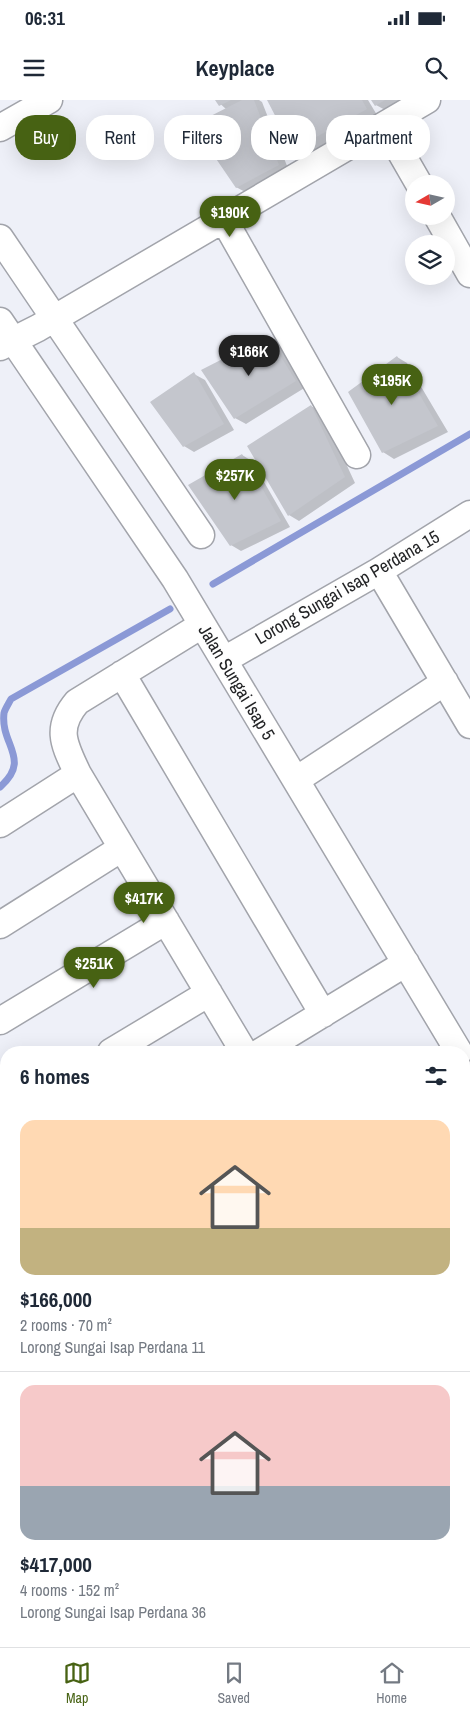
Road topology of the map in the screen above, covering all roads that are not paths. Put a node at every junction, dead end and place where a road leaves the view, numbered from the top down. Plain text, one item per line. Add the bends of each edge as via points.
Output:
1 (49, 100) edge
2 (427, 100) edge
3 (402, 115) edge
4 (0, 128) edge
5 (326, 159) edge
6 (405, 160) edge
7 (414, 175) edge
8 (223, 218) junction
9 (442, 225) edge
10 (0, 238) edge
11 (470, 274) edge
12 (54, 317) junction
13 (4, 336) edge
14 (357, 455) dead end
15 (470, 514) edge
16 (201, 535) dead end
17 (379, 571) junction
18 (202, 625) junction
19 (224, 660) junction
20 (122, 674) junction
21 (445, 682) junction
22 (470, 725) edge
23 (78, 774) junction
24 (296, 780) junction
25 (0, 824) edge
26 (122, 848) junction
27 (166, 920) junction
28 (0, 925) edge
29 (406, 963) junction
30 (209, 993) junction
31 (323, 1014) junction
32 (0, 1022) edge
33 (120, 1046) edge
34 (240, 1046) edge
35 (270, 1046) edge
36 (450, 1046) edge

1 - 4 street
2 - 3 street
5 - 8 street
6 - 7 street
8 - 12 street
8 - 14 street
9 - 11 street
10 - 12 street
12 - 13 street
12 - 16 street
13 - 18 street, Jalan Sungai Isap 5 via 175,579
15 - 17 street, Lorong Sungai Isap Perdana 15
17 - 19 street, Lorong Sungai Isap Perdana 15
17 - 21 street
18 - 19 street, Jalan Sungai Isap 5
18 - 20 street
19 - 24 street, Jalan Sungai Isap 5
20 - 23 street via 77,702 67,713 63,725 64,740
20 - 31 street
21 - 22 street
21 - 24 street
23 - 25 street
23 - 26 street
24 - 29 street, Jalan Sungai Isap 5
26 - 27 street
26 - 28 street
27 - 30 street
27 - 32 street
29 - 31 street
29 - 36 street, Jalan Sungai Isap 5
30 - 33 street
30 - 34 street
31 - 35 street

